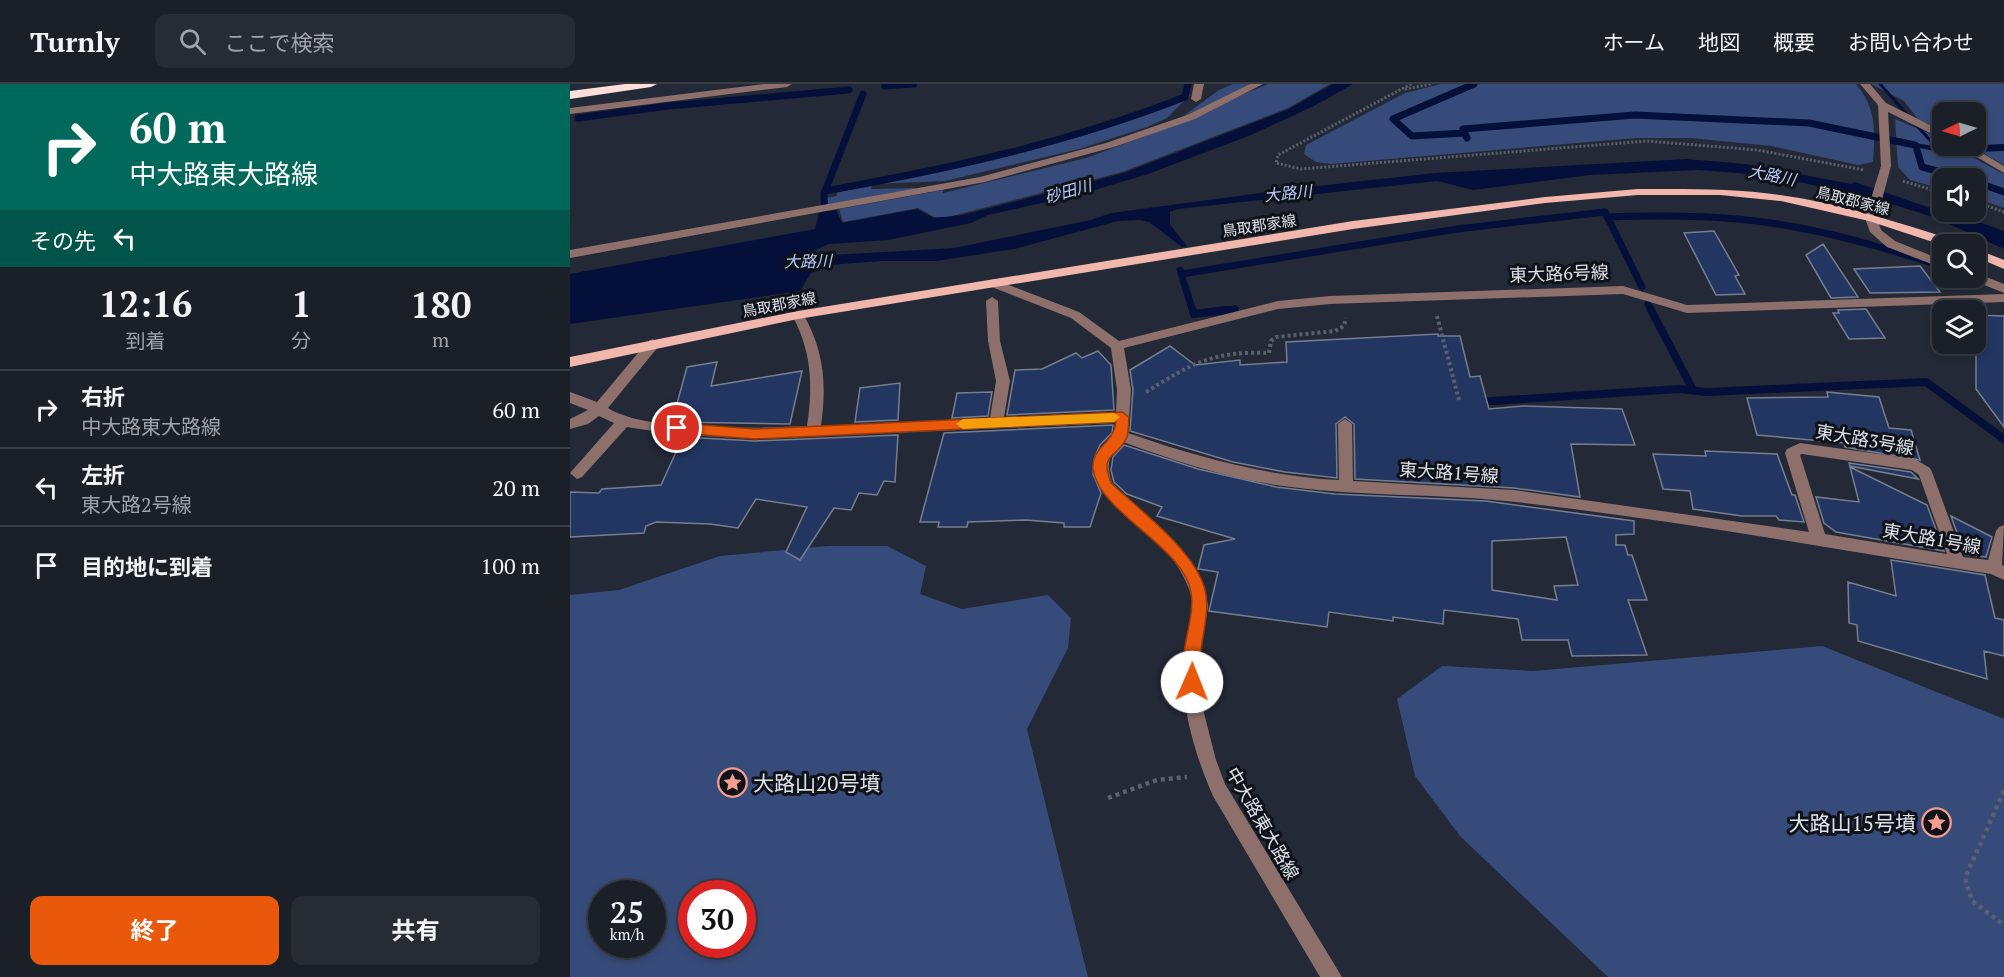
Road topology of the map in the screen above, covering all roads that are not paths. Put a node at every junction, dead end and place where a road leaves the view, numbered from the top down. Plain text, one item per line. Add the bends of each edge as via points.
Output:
1 (651, 84) edge
2 (788, 84) edge
3 (1199, 84) edge
4 (1258, 84) edge
5 (1865, 84) edge
6 (574, 94) edge
7 (1196, 99) dead end
8 (1883, 105) junction
9 (570, 111) edge
10 (1932, 130) edge
11 (1980, 156) edge
12 (2004, 170) edge
13 (1871, 218) junction
14 (1932, 237) edge
15 (570, 254) edge
16 (1986, 257) edge
17 (1932, 260) edge
18 (2004, 265) edge
19 (1986, 282) edge
20 (993, 283) junction
21 (2004, 290) edge
22 (2004, 298) edge
23 (992, 301) dead end
24 (798, 315) junction
25 (653, 344) junction
26 (1117, 346) junction
27 (570, 362) edge
28 (570, 397) edge
29 (599, 409) junction
30 (1123, 410) junction
31 (624, 421) junction
32 (996, 422) junction
33 (570, 424) edge
34 (1345, 424) dead end
35 (813, 431) junction
36 (1121, 435) junction
37 (577, 473) dead end
38 (1346, 485) junction
39 (2004, 531) edge
40 (1819, 539) junction
41 (1958, 562) junction
42 (1999, 571) edge
43 (1332, 977) edge

1 - 6 highway
2 - 9 street
3 - 7 street
4 - 15 street via 1191,117 1110,145 981,180
5 - 8 street
8 - 10 street
8 - 13 street via 1884,177
11 - 12 street
13 - 14 main road, 鳥取郡家線
13 - 17 street via 1876,232 1891,244
13 - 20 main road, 鳥取郡家線 via 1781,198 1720,192 1638,192 1482,207
16 - 18 main road
19 - 21 street
20 - 24 main road, 鳥取郡家線
20 - 26 street via 1075,315
22 - 26 street, 東大路6号線 via 1687,309 1623,290 1346,300 1278,305
23 - 32 street via 994,341 1003,381
24 - 25 main road, 鳥取郡家線
24 - 35 street via 811,336 819,381
25 - 27 main road, 鳥取郡家線
25 - 29 street
26 - 30 street
28 - 29 street
29 - 31 street
29 - 33 street
30 - 32 street
30 - 36 street
31 - 35 street via 724,434
31 - 37 street
32 - 35 street
34 - 38 street
36 - 38 street, 東大路1号線 via 1183,457 1273,478
36 - 43 street, 中大路東大路線 via 1101,456 1100,470 1106,486 1185,563 1198,591 1191,663 1194,701 1209,768
38 - 40 street, 東大路1号線 via 1522,497
39 - 42 street
40 - 41 street, 東大路1号線
40 - 41 street, 東大路3号線 via 1792,453 1800,448 1915,465 1925,472
41 - 42 street, 東大路1号線

